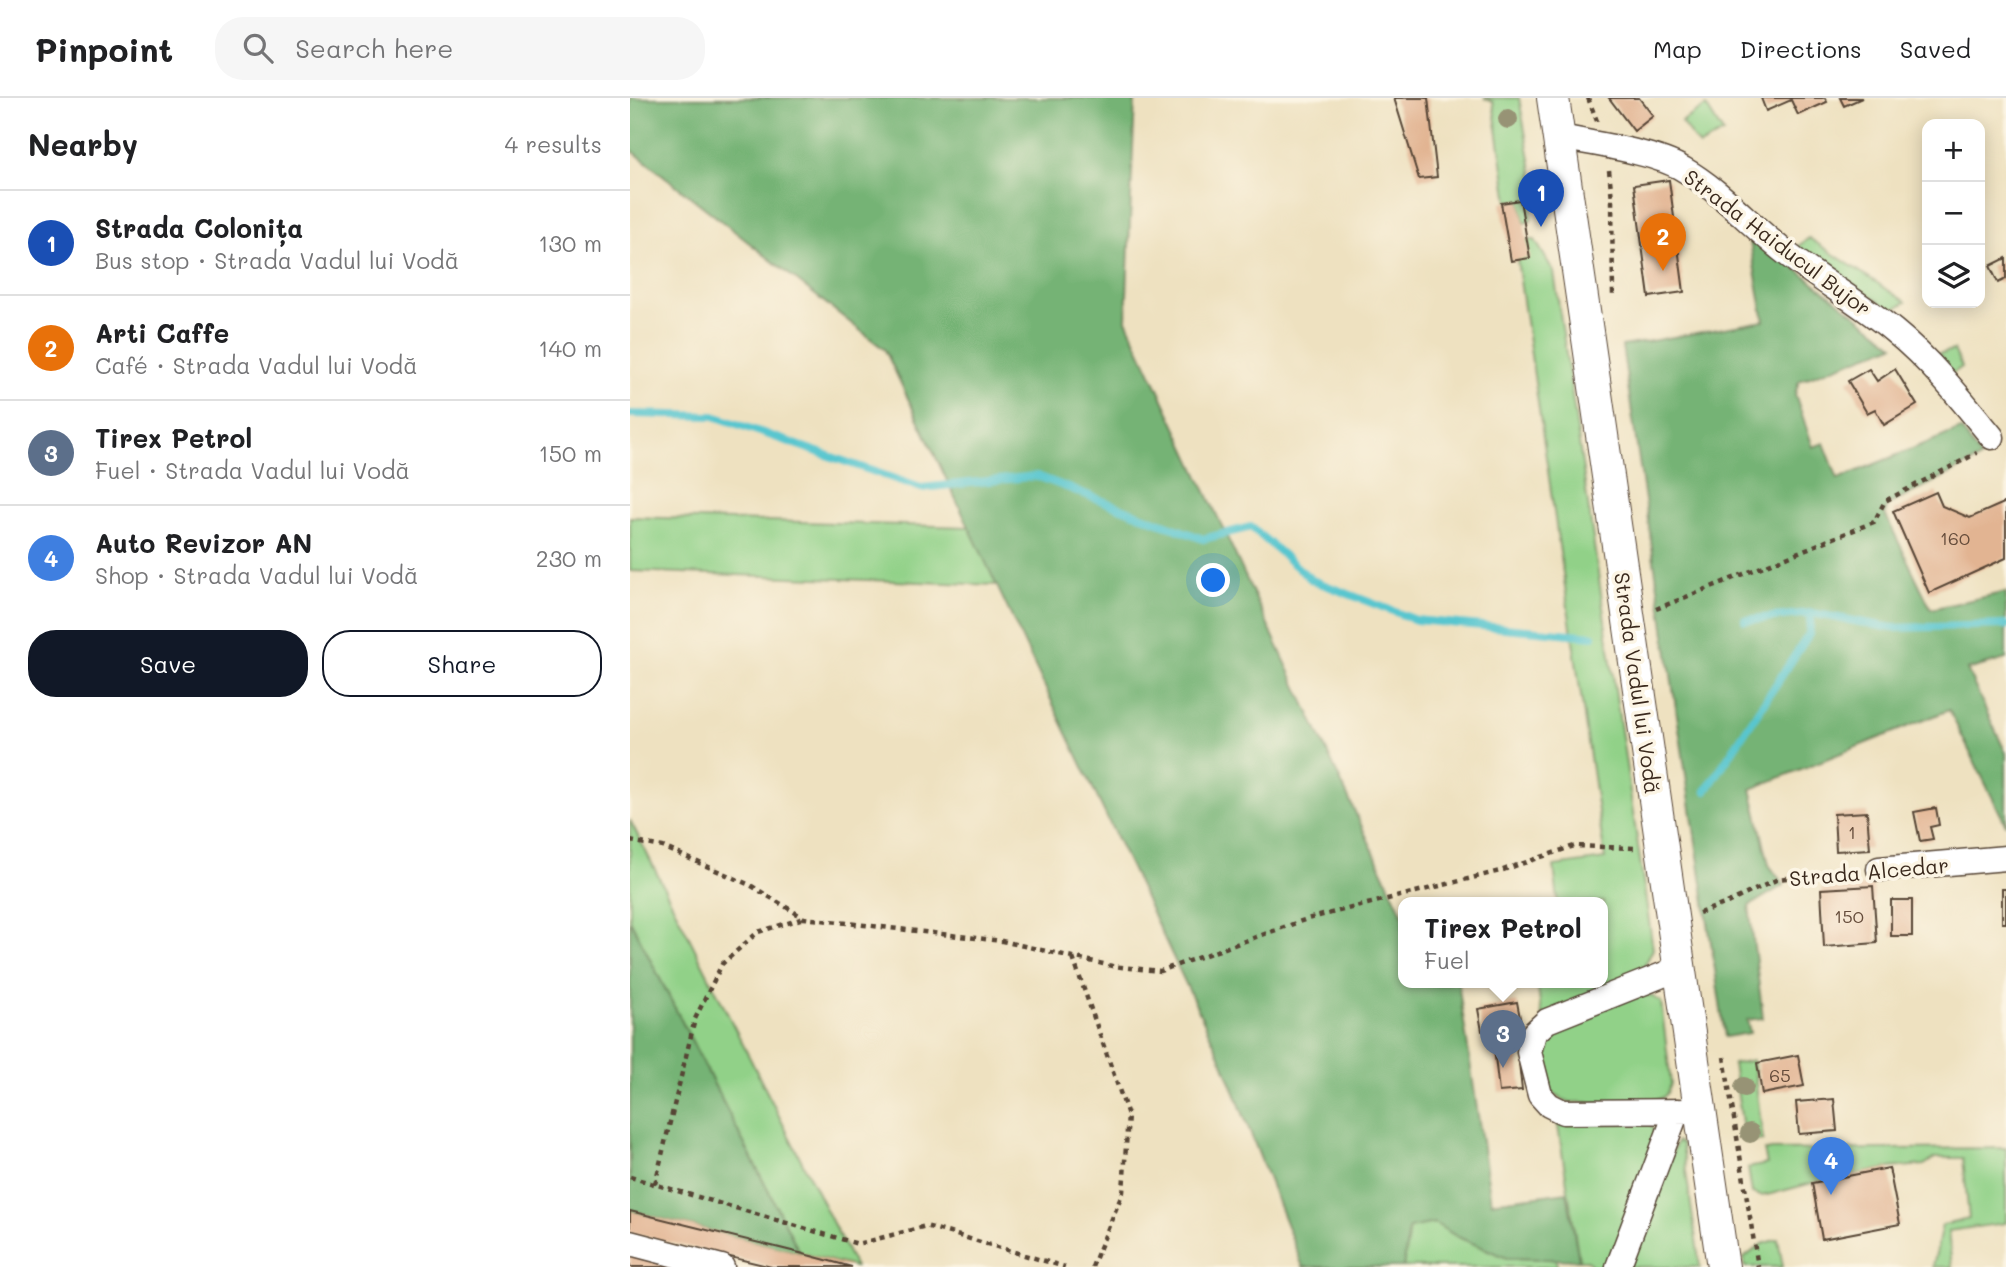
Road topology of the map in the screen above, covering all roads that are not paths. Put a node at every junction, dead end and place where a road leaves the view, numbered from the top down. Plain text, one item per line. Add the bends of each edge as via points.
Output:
1 (1553, 98) edge
2 (1560, 137) junction
3 (1992, 437) road end
4 (2006, 858) edge
5 (1879, 869) road end
6 (1680, 968) junction
7 (1688, 1111) junction
8 (630, 1243) edge
9 (722, 1267) edge
10 (1618, 1267) edge
11 (1723, 1267) edge

1 - 2 main road, Strada Vadul lui Vodă
2 - 3 street, Strada Haiducul Bujor via 1663,159 1684,169 1790,257 1896,332
2 - 6 main road, Strada Vadul lui Vodă
4 - 5 street, Strada Alcedar
6 - 7 main road, Strada Vadul lui Vodă
6 - 7 street via 1547,1021 1534,1033 1529,1052 1540,1095 1563,1112
7 - 10 street
7 - 11 main road, Strada Vadul lui Vodă
8 - 9 street

